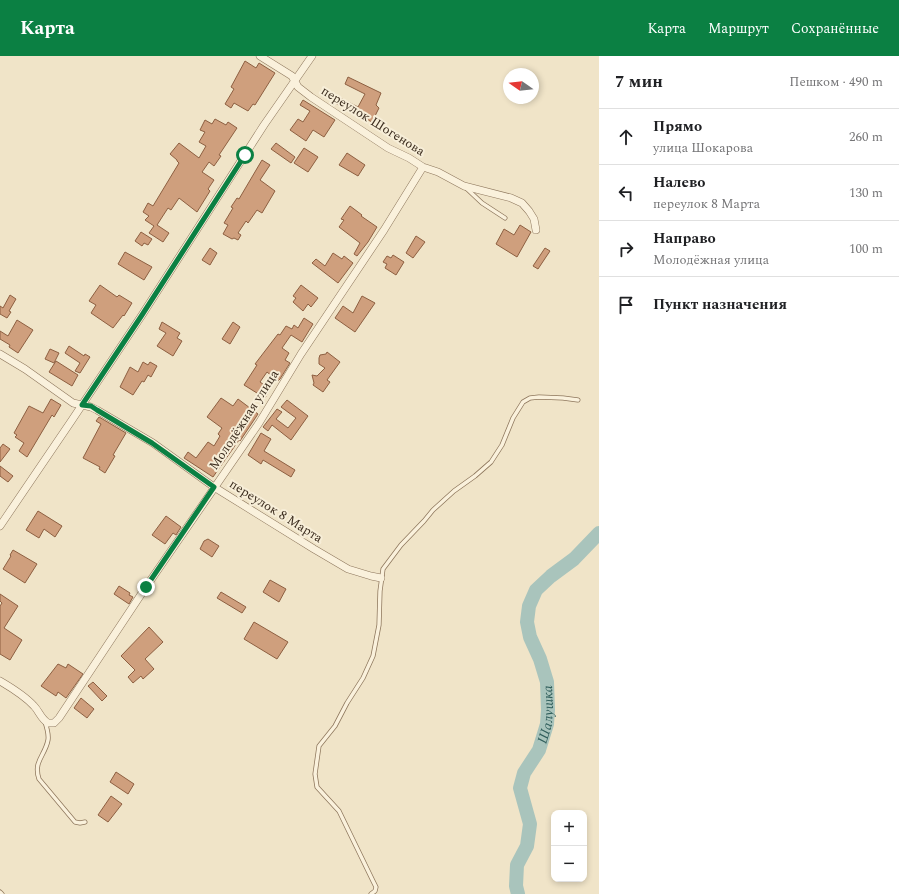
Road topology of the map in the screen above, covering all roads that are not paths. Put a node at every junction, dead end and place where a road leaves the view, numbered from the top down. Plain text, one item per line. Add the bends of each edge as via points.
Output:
1 (260, 56) edge
2 (312, 56) edge
3 (295, 81) junction
4 (423, 167) junction
5 (464, 186) junction
6 (505, 218) dead end
7 (536, 230) dead end
8 (0, 354) edge
9 (578, 400) dead end
10 (82, 405) junction
11 (214, 487) junction
12 (0, 526) edge
13 (381, 578) junction
14 (0, 681) edge
15 (44, 721) junction
16 (85, 822) dead end
17 (372, 894) edge

1 - 3 street, переулок Шогенова via 284,70
2 - 3 street
3 - 4 street, переулок Шогенова via 298,87 311,97 369,136
3 - 10 street via 264,124
4 - 5 street, переулок Шогенова
4 - 11 street, Молодёжная улица
5 - 6 lane via 482,203
5 - 7 street, переулок Шогенова via 511,198 522,204 534,219
8 - 10 street, переулок 8 Марта via 73,402
9 - 13 lane via 539,397 523,402 513,418 498,454 433,510 390,559 383,569
10 - 11 street, переулок 8 Марта via 91,406 146,439
10 - 12 street
11 - 13 street, переулок 8 Марта via 343,566
11 - 15 street, Молодёжная улица via 59,718 51,724
13 - 17 lane via 379,625 373,656 335,726 319,746 315,774 317,787 339,811 374,881 376,887
14 - 15 street via 26,698
15 - 16 lane via 48,741 38,763 39,779 75,822

